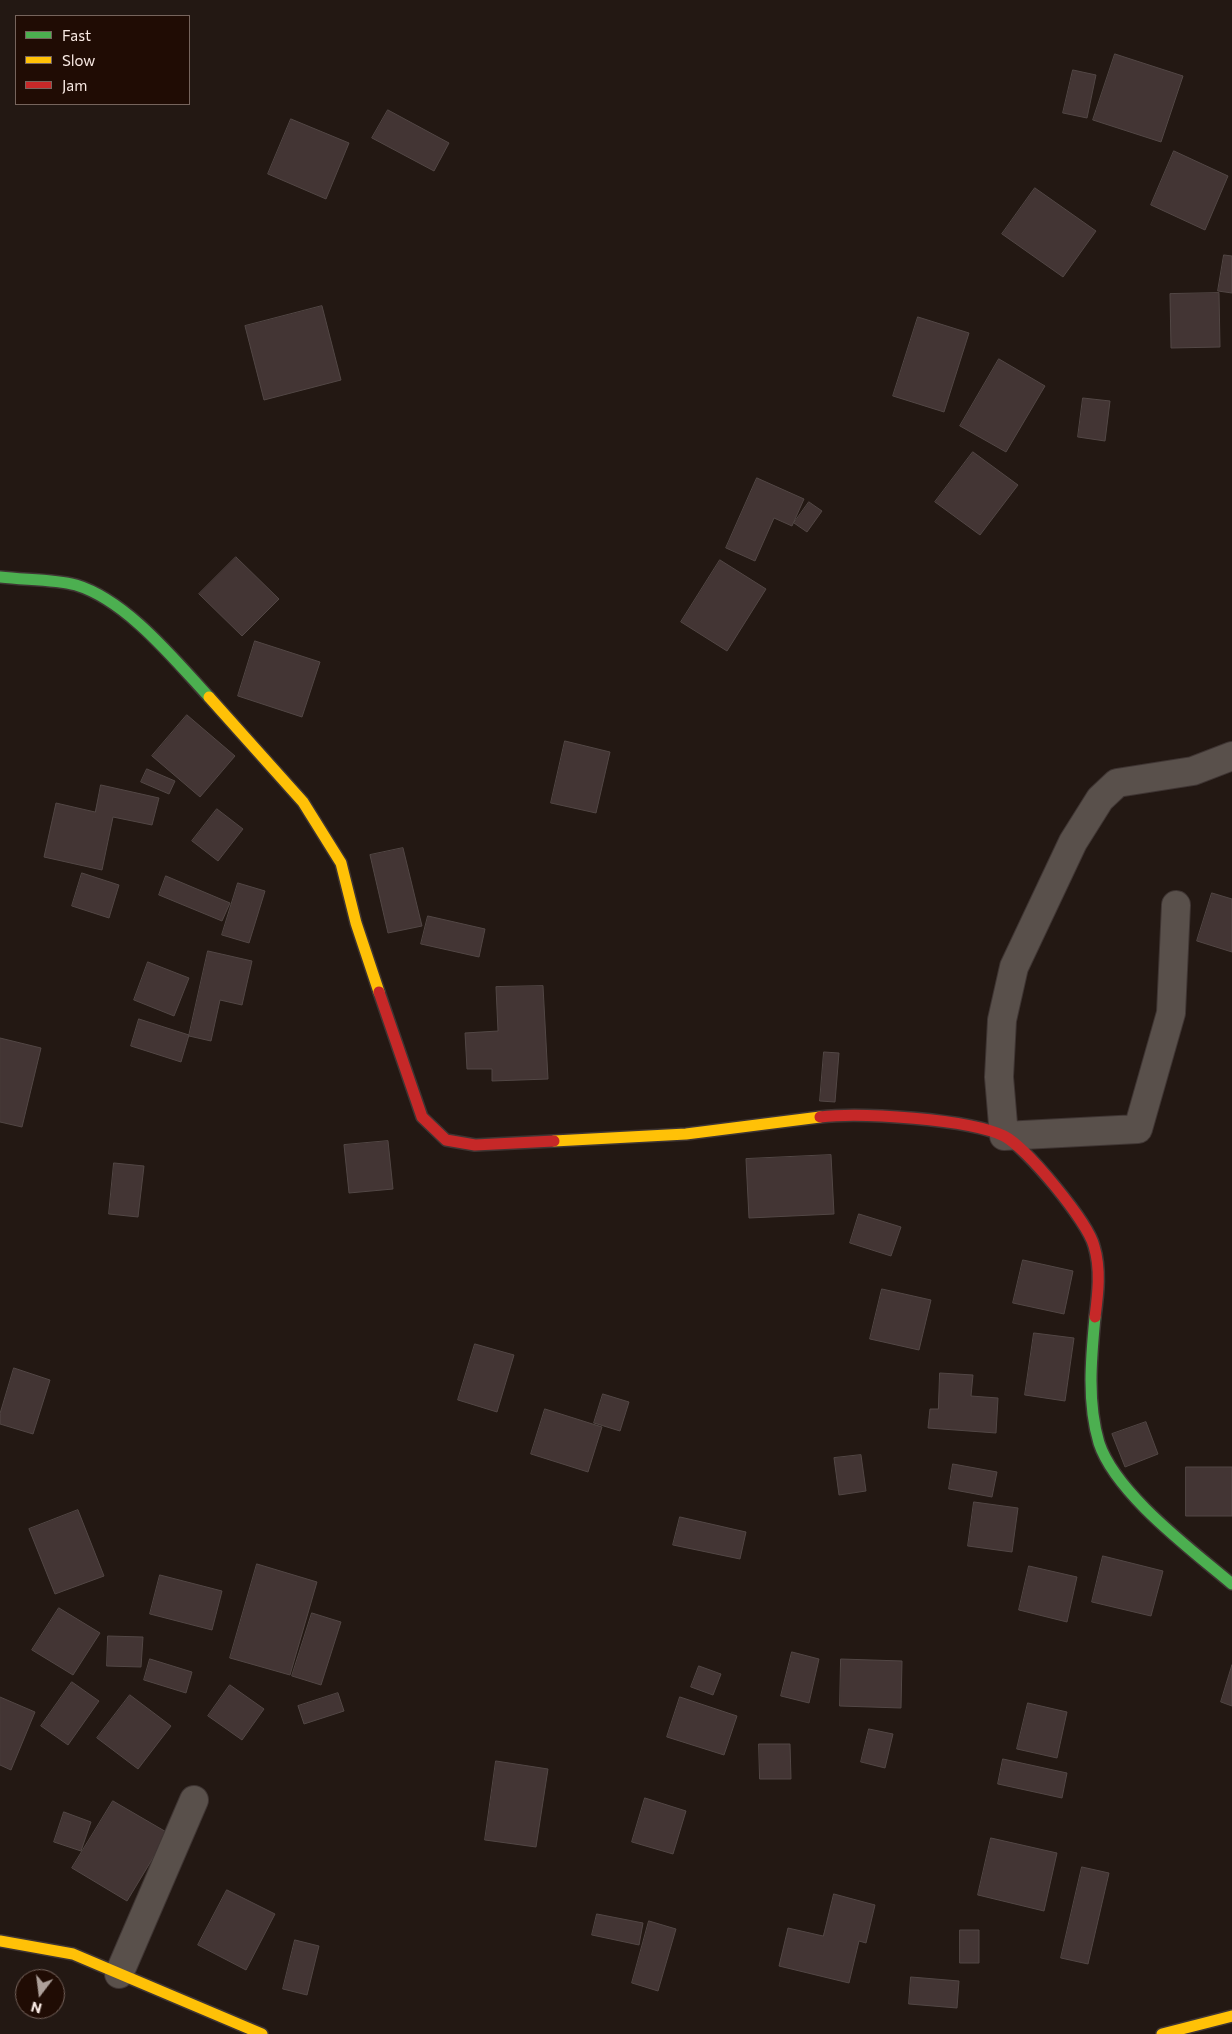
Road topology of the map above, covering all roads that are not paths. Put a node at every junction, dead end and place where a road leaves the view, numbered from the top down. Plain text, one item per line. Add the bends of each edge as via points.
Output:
1 (0, 577) edge
2 (1232, 756) edge
3 (1176, 905) dead end
4 (1004, 1136) junction
5 (1232, 1584) edge
6 (194, 1800) dead end
7 (0, 1941) edge
8 (119, 1974) junction
9 (1232, 2016) edge
10 (262, 2034) edge
11 (1162, 2034) edge

1 - 4 street via 76,585 103,596 133,618 196,682 303,802 340,863 356,923 422,1116 446,1140 475,1145 518,1144 686,1134 845,1114 961,1124
2 - 4 street via 1193,771 1117,783 1100,799 1073,842 1014,967 1002,1020 998,1077
3 - 4 street via 1171,1013 1138,1129
4 - 5 street via 1030,1156 1090,1233 1096,1246 1097,1290 1090,1382 1093,1416 1105,1457 1126,1485 1179,1539
6 - 8 street
7 - 8 street via 73,1954
8 - 10 street
9 - 11 street

